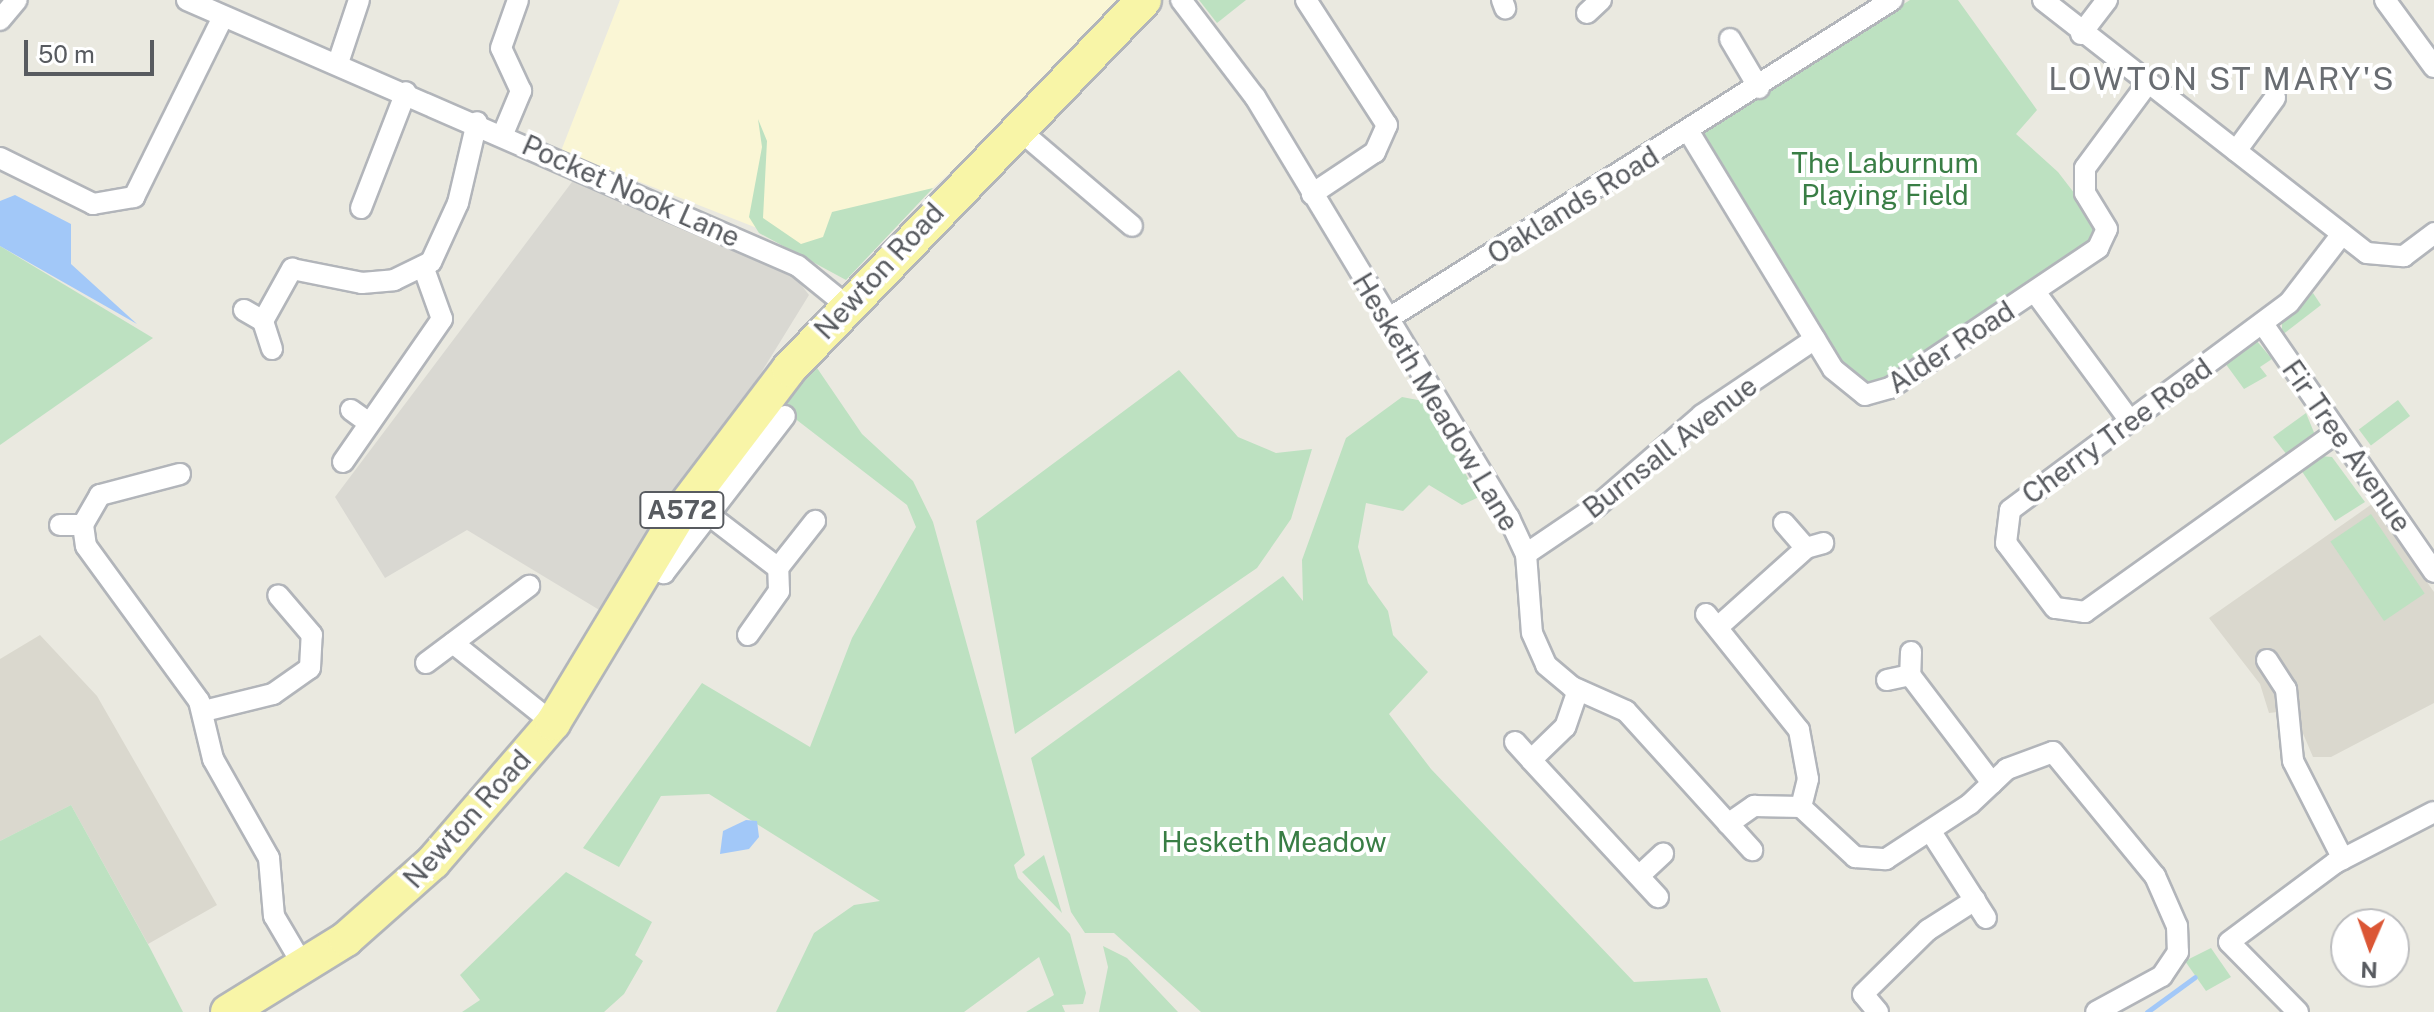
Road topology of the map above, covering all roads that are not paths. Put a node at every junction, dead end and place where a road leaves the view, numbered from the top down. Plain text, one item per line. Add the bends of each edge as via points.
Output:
1 (17, 0) edge
2 (187, 0) edge
3 (359, 0) edge
4 (518, 0) edge
5 (1144, 0) edge
6 (1181, 0) edge
7 (1306, 0) edge
8 (1892, 0) edge
9 (2043, 0) edge
10 (2107, 0) edge
11 (2385, 0) edge
12 (223, 17) junction
13 (0, 20) edge
14 (2081, 34) junction
15 (1730, 39) dead end
16 (338, 63) junction
17 (2434, 67) edge
18 (2148, 83) junction
19 (1759, 88) junction
20 (406, 92) junction
21 (2275, 98) dead end
22 (477, 122) junction
23 (1017, 128) junction
24 (1689, 132) junction
25 (503, 134) junction
26 (2236, 151) junction
27 (0, 158) edge
28 (1312, 194) junction
29 (361, 208) dead end
30 (1132, 226) dead end
31 (2434, 233) edge
32 (2342, 234) junction
33 (424, 269) junction
34 (2035, 292) junction
35 (846, 305) junction
36 (244, 310) dead end
37 (1386, 320) junction
38 (263, 321) junction
39 (2263, 324) junction
40 (1815, 339) junction
41 (272, 349) dead end
42 (351, 410) dead end
43 (785, 416) dead end
44 (2130, 421) junction
45 (369, 423) junction
46 (2337, 432) junction
47 (343, 462) dead end
48 (180, 474) dead end
49 (709, 515) junction
50 (815, 521) dead end
51 (1784, 523) dead end
52 (60, 525) dead end
53 (83, 525) junction
54 (1526, 554) junction
55 (645, 567) junction
56 (778, 568) junction
57 (2433, 568) edge
58 (529, 586) dead end
59 (278, 595) dead end
60 (748, 635) dead end
61 (453, 643) junction
62 (1911, 652) dead end
63 (2267, 660) dead end
64 (426, 663) dead end
65 (1910, 675) junction
66 (1887, 680) dead end
67 (1578, 690) junction
68 (204, 711) junction
69 (553, 723) junction
70 (1515, 742) dead end
71 (1531, 760) junction
72 (1992, 783) junction
73 (1801, 807) junction
74 (2434, 812) edge
75 (1728, 824) junction
76 (1931, 832) junction
77 (1752, 850) dead end
78 (1663, 854) dead end
79 (2343, 859) junction
80 (1639, 876) junction
81 (1658, 897) dead end
82 (1975, 900) junction
83 (1986, 918) dead end
84 (304, 967) junction
85 (228, 1012) edge
86 (1878, 1012) edge
87 (2096, 1012) edge
88 (2298, 1012) edge

1 - 13 street
2 - 12 street, Pocket Nook Lane
3 - 16 street
4 - 25 street via 501,48 521,91
5 - 23 main road, Newton Road / A572
6 - 28 street, Hesketh Meadow Lane via 1255,97
7 - 28 street via 1387,125 1375,152
8 - 19 street, Oaklands Road
9 - 14 street
10 - 14 street
11 - 17 street
12 - 16 street, Pocket Nook Lane
12 - 27 street via 134,197 93,204
14 - 18 street
15 - 19 street
16 - 20 street, Pocket Nook Lane
18 - 26 street
18 - 34 street, Alder Road via 2085,168 2085,193 2104,220 2106,239
19 - 24 street, Oaklands Road
20 - 22 street, Pocket Nook Lane
20 - 29 street
21 - 26 street
22 - 25 street, Pocket Nook Lane
22 - 33 street via 458,203
23 - 30 street
23 - 35 main road, Newton Road / A572
24 - 37 street, Oaklands Road
24 - 40 street, Alder Road
25 - 35 street, Pocket Nook Lane via 798,266
26 - 32 street
28 - 37 street, Hesketh Meadow Lane
31 - 32 street via 2389,260
32 - 39 street, Cherry Tree Road via 2304,287
33 - 38 street via 362,283 292,269
33 - 45 street via 442,319
34 - 40 street, Alder Road via 1881,393 1850,387
34 - 44 street
35 - 55 main road, Newton Road / A572 via 742,430
36 - 38 street
37 - 54 street, Hesketh Meadow Lane
38 - 41 street
39 - 44 street, Cherry Tree Road
39 - 46 street, Fir Tree Avenue
40 - 54 street, Burnsall Avenue via 1702,415 1597,506
42 - 45 street
43 - 49 street
44 - 46 street, Cherry Tree Road via 2006,521 2006,543 2064,613 2085,612
45 - 47 street
46 - 57 street, Fir Tree Avenue
48 - 53 street via 100,495
49 - 55 street via 664,573
49 - 56 street
50 - 56 street
51 - 73 street via 1814,546 1712,621 1799,730 1808,779
52 - 53 street
53 - 68 street via 90,555
54 - 67 street, Hesketh Meadow Lane via 1535,645 1555,675
55 - 69 main road, Newton Road / A572
56 - 60 street via 779,591
58 - 61 street
59 - 68 street via 312,635 310,668 285,690
61 - 64 street
61 - 69 street
62 - 65 street
63 - 79 street via 2286,689 2293,761
65 - 66 street
65 - 72 street
67 - 71 street via 1565,727
67 - 75 street, Hesketh Meadow Lane via 1626,711
68 - 84 street via 213,759 269,858 274,916
69 - 84 main road, Newton Road / A572 via 433,862
70 - 71 street
71 - 80 street
72 - 76 street
72 - 87 street via 2036,753 2064,758 2170,902 2177,926 2173,963
73 - 75 street via 1754,806
73 - 76 street via 1868,861 1893,856
74 - 79 street
75 - 77 street, Hesketh Meadow Lane
76 - 82 street
78 - 80 street
79 - 88 street via 2221,938
80 - 81 street
82 - 83 street
82 - 86 street via 1928,930 1857,990
84 - 85 main road, Newton Road / A572

